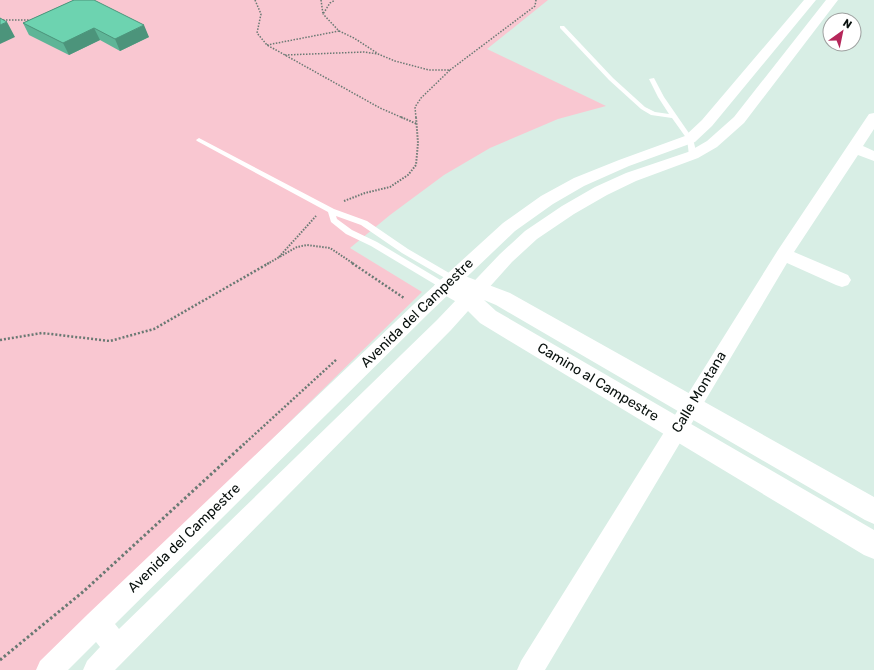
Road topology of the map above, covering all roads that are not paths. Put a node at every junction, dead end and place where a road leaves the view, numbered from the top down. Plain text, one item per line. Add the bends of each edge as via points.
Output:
1 (810, 0) edge
2 (832, 0) edge
3 (562, 27) dead end
4 (652, 79) dead end
5 (674, 116) junction
6 (874, 117) edge
7 (199, 140) dead end
8 (691, 147) junction
9 (855, 148) junction
10 (874, 156) edge
11 (331, 211) junction
12 (784, 254) junction
13 (842, 280) dead end
14 (449, 282) junction
15 (473, 294) junction
16 (690, 406) junction
17 (677, 428) junction
18 (874, 511) edge
19 (874, 545) edge
20 (97, 623) junction
21 (118, 648) junction
22 (49, 670) edge
23 (96, 670) edge
24 (530, 670) edge

1 - 8 street, Avenida del Campestre via 707,123
2 - 8 street, Avenida del Campestre via 739,120 712,144
3 - 5 lane via 611,79 643,108 653,114
4 - 5 lane
5 - 8 lane
6 - 9 street, Calle Montana
7 - 11 lane, Camino al Campestre
8 - 14 street, Avenida del Campestre via 624,163 579,182 547,200 509,228
8 - 15 street, Avenida del Campestre via 568,210 531,235
9 - 10 street
9 - 12 street, Calle Montana
11 - 14 lane, Camino al Campestre via 364,223
11 - 14 lane, Camino al Campestre via 334,220 349,232
12 - 13 street
12 - 16 street, Calle Montana
14 - 15 street, Camino al Campestre
14 - 20 street, Avenida del Campestre
15 - 16 street, Camino al Campestre via 502,299
15 - 17 street, Camino al Campestre via 488,317
15 - 21 street, Avenida del Campestre
16 - 17 street, Calle Montana
16 - 18 street, Camino al Campestre
17 - 19 street, Camino al Campestre
17 - 24 street, Calle Montana
20 - 21 street
20 - 22 street, Avenida del Campestre
21 - 23 street, Avenida del Campestre

